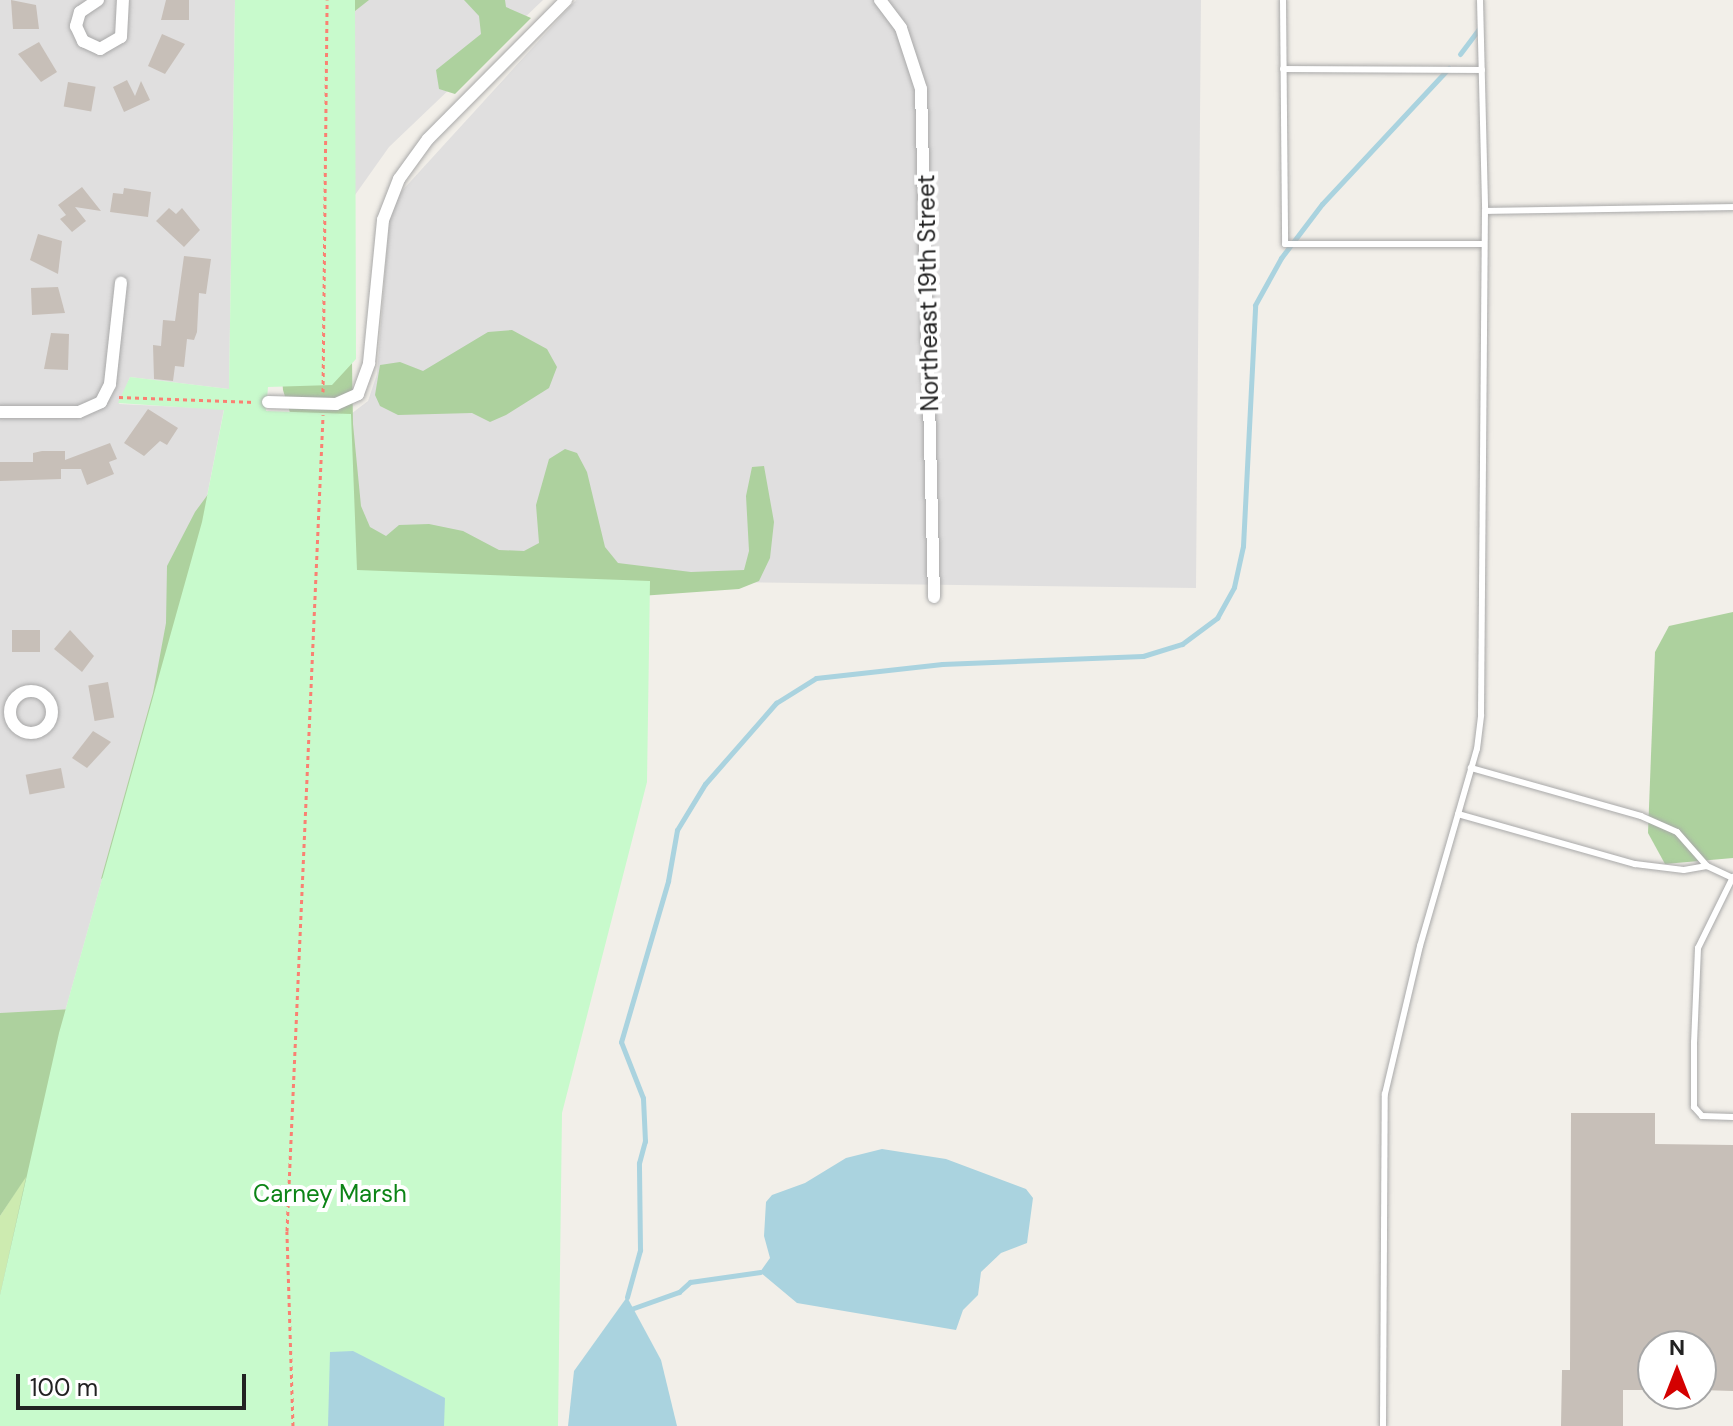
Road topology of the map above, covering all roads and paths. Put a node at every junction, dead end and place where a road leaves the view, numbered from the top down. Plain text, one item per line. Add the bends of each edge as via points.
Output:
1 (98, 0) edge
2 (123, 0) edge
3 (327, 0) edge
4 (566, 0) edge
5 (880, 0) edge
6 (1283, 0) edge
7 (1480, 0) edge
8 (1283, 69) junction
9 (1482, 70) junction
10 (1733, 207) edge
11 (1485, 211) junction
12 (1484, 244) junction
13 (121, 283) dead end
14 (107, 395) junction
15 (268, 402) joint
16 (323, 404) junction
17 (0, 412) edge
18 (934, 597) dead end
19 (1471, 768) junction
20 (1458, 814) junction
21 (1707, 866) junction
22 (1733, 878) edge
23 (1733, 1117) edge
24 (293, 1426) edge
25 (1383, 1426) edge

1 - 2 street via 80,12 76,26 83,41 100,49 121,37
3 - 16 path
4 - 16 street via 428,139 399,179 383,220 365,385 349,400
5 - 18 street, Northeast 19th Street via 901,28 921,89
6 - 8 lane
7 - 9 lane
8 - 9 lane
8 - 12 lane via 1285,244
9 - 11 lane
10 - 11 lane
11 - 12 lane
12 - 19 lane via 1481,715
13 - 14 street
14 - 15 path
14 - 17 street via 79,412
15 - 16 street
16 - 24 path via 287,1231
19 - 20 lane
19 - 21 lane via 1641,816 1677,832
20 - 21 lane via 1635,864 1684,870
20 - 25 lane via 1385,1094
21 - 22 lane
22 - 23 lane via 1698,948 1694,1107 1702,1116

